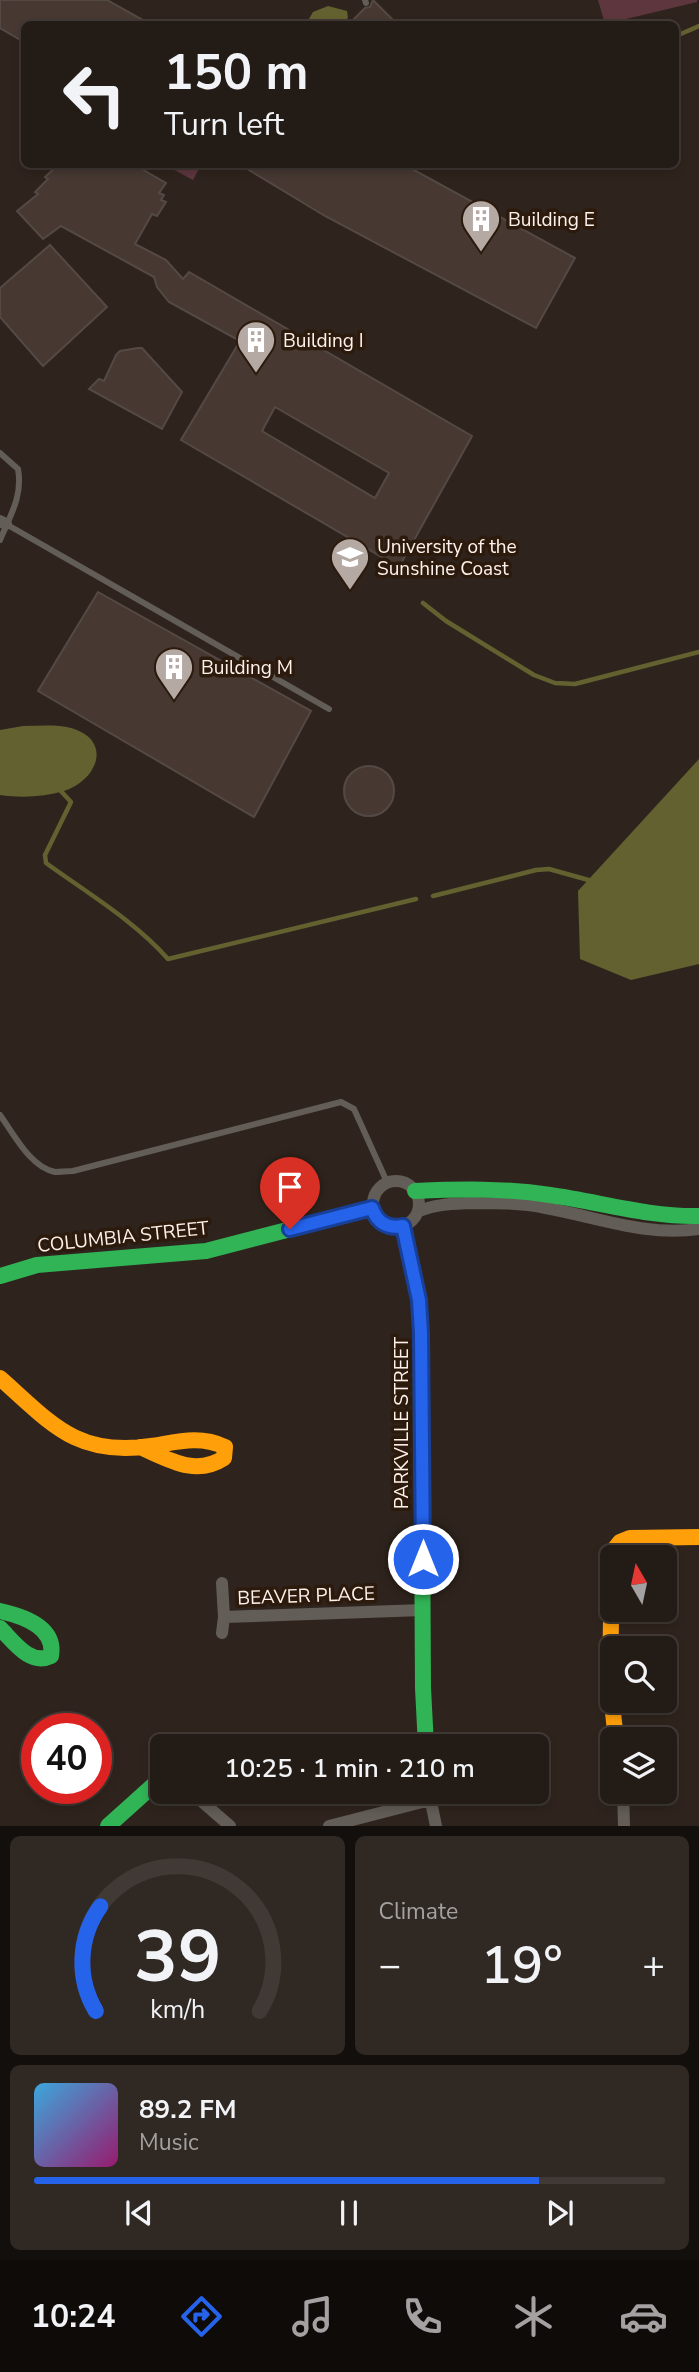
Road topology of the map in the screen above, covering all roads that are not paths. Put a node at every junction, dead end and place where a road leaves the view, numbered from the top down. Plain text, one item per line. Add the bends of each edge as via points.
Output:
1 (0, 453) edge
2 (3, 523) edge
3 (0, 540) edge
4 (329, 709) dead end
5 (0, 1115) edge
6 (387, 1182) junction
7 (415, 1191) junction
8 (372, 1208) junction
9 (419, 1211) junction
10 (699, 1216) edge
11 (643, 1221) junction
12 (403, 1226) junction
13 (699, 1229) edge
14 (0, 1276) edge
15 (0, 1378) edge
16 (140, 1447) dead end
17 (699, 1537) edge
18 (222, 1583) dead end
19 (423, 1610) junction
20 (0, 1611) edge
21 (225, 1617) junction
22 (0, 1628) edge
23 (222, 1633) dead end
24 (614, 1727) edge
25 (426, 1734) edge
26 (150, 1788) edge
27 (205, 1804) edge
28 (402, 1804) edge
29 (431, 1804) edge
30 (623, 1804) edge
31 (108, 1826) edge
32 (230, 1826) edge
33 (329, 1826) edge
34 (436, 1826) edge
35 (624, 1826) edge

1 - 2 lane via 18,469 21,487
2 - 3 lane
2 - 4 lane
5 - 6 lane via 28,1154 54,1172 73,1171 341,1102 355,1109
6 - 7 street via 403,1181
6 - 8 street via 375,1192
7 - 9 street
7 - 11 street via 500,1188 553,1195
8 - 12 street via 383,1224
8 - 14 street, COLUMBIA STREET via 206,1251 37,1265
9 - 11 street via 432,1205 502,1203
9 - 12 street
10 - 11 street
11 - 13 street via 664,1231
12 - 19 street, PARKVILLE STREET via 419,1300 421,1333
15 - 16 street via 74,1438
17 - 24 street via 632,1538 612,1552
18 - 21 street, BEAVER PLACE
19 - 21 street, BEAVER PLACE
19 - 25 street, PARKVILLE STREET
20 - 22 street via 33,1622 49,1638 51,1656 32,1658
21 - 23 street
26 - 31 street
27 - 32 street
28 - 33 street
29 - 34 street
30 - 35 street

